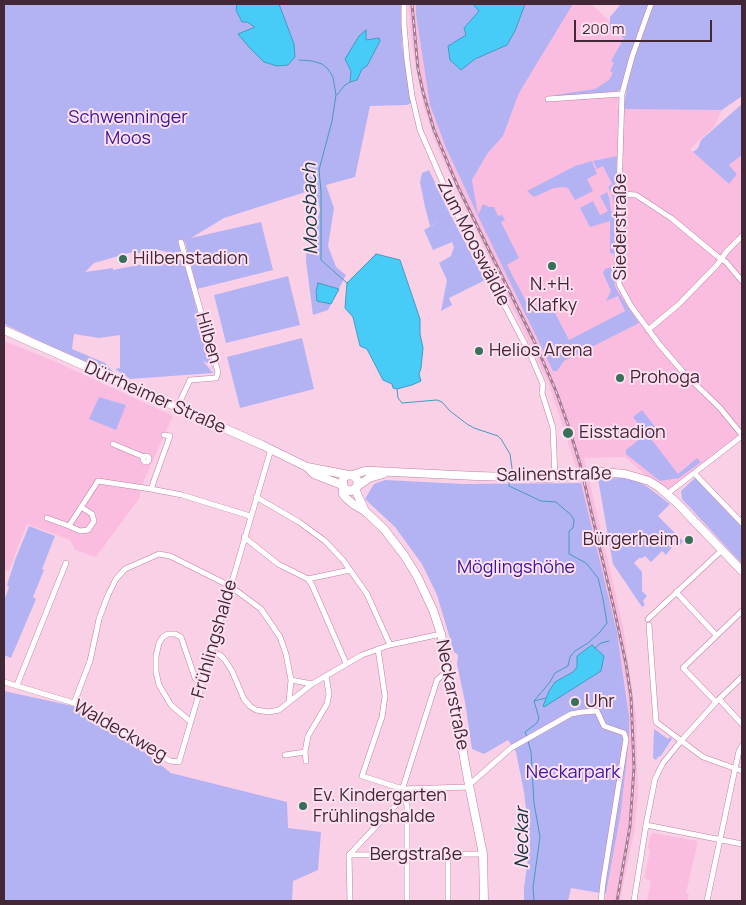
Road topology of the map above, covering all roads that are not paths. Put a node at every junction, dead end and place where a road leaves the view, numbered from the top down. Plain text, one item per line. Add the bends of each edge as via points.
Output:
1 (404, 4) edge
2 (652, 4) edge
3 (622, 94) junction
4 (548, 99) dead end
5 (620, 194) junction
6 (742, 236) edge
7 (181, 242) dead end
8 (721, 259) junction
9 (742, 281) edge
10 (4, 330) edge
11 (648, 330) junction
12 (176, 408) junction
13 (164, 434) dead end
14 (742, 435) edge
15 (113, 444) dead end
16 (271, 449) junction
17 (144, 457) dead end
18 (307, 467) junction
19 (387, 473) junction
20 (694, 473) junction
21 (350, 475) junction
22 (555, 478) junction
23 (343, 486) junction
24 (151, 488) junction
25 (356, 488) junction
26 (667, 494) junction
27 (256, 498) junction
28 (81, 507) junction
29 (365, 511) junction
30 (250, 516) junction
31 (47, 518) dead end
32 (742, 523) edge
33 (69, 526) junction
34 (244, 537) junction
35 (722, 550) junction
36 (66, 563) dead end
37 (350, 570) junction
38 (742, 571) edge
39 (308, 579) junction
40 (230, 586) junction
41 (676, 592) junction
42 (742, 611) edge
43 (441, 634) junction
44 (716, 635) junction
45 (390, 645) junction
46 (378, 649) junction
47 (211, 652) junction
48 (346, 663) junction
49 (448, 670) junction
50 (326, 676) junction
51 (742, 676) edge
52 (290, 680) junction
53 (4, 682) edge
54 (202, 684) junction
55 (312, 684) junction
56 (17, 685) junction
57 (718, 700) junction
58 (289, 702) junction
59 (74, 703) junction
60 (190, 722) junction
61 (742, 724) edge
62 (681, 741) junction
63 (742, 746) edge
64 (305, 752) junction
65 (285, 755) dead end
66 (306, 761) dead end
67 (179, 762) joint
68 (735, 770) junction
69 (742, 771) edge
70 (469, 786) junction
71 (402, 791) junction
72 (646, 825) junction
73 (720, 839) junction
74 (742, 844) edge
75 (483, 854) junction
76 (349, 855) junction
77 (406, 856) junction
78 (448, 856) junction
79 (350, 901) edge
80 (407, 901) edge
81 (448, 901) edge
82 (484, 901) edge
83 (601, 901) edge
84 (634, 901) edge
85 (709, 901) edge

1 - 22 street, Zum Mooswäldle via 407,60 420,130 453,206 543,384 542,393 553,428
2 - 3 street, Siederstraße
3 - 4 street
3 - 5 street, Siederstraße
5 - 8 street via 636,195 671,218
5 - 11 street, Siederstraße via 618,284
6 - 8 street
7 - 12 street, Hilben via 218,372 216,378 190,380
8 - 9 street
8 - 11 street via 678,305
10 - 12 main road, Dürrheimer Straße
11 - 14 street, Siederstraße
12 - 16 main road, Dürrheimer Straße
13 - 24 street via 170,436
14 - 20 street
15 - 17 street
16 - 18 main road, Dürrheimer Straße
16 - 27 street, Frühlingshalde
18 - 21 main road, Dürrheimer Straße
18 - 23 main road, Dürrheimer Straße via 314,474
19 - 21 main road, Salinenstraße via 364,471
19 - 22 main road, Salinenstraße
19 - 25 main road, Salinenstraße via 369,478
20 - 26 street
20 - 32 street
21 - 23 main road via 344,478
21 - 25 main road via 357,480
22 - 26 main road, Salinenstraße, bridge via 602,472 631,475 649,481
23 - 25 main road via 348,491
23 - 29 main road, Neckarstraße via 346,498
24 - 28 street via 98,481
24 - 30 street
25 - 29 main road, Neckarstraße
26 - 35 main road, Salinenstraße
27 - 30 street, Frühlingshalde
27 - 37 street via 325,541
28 - 33 street
28 - 33 street via 92,514 94,521 88,530 80,531
29 - 43 main road, Neckarstraße via 384,529 412,566 428,597
30 - 34 street, Frühlingshalde
31 - 33 street
34 - 39 street via 278,564
34 - 40 street, Frühlingshalde
35 - 38 main road, Salinenstraße
35 - 41 street
36 - 56 street
37 - 39 street
37 - 45 street via 367,594
39 - 48 street
40 - 47 street, Frühlingshalde
40 - 52 street via 261,609 273,624 286,654
40 - 59 street via 159,554 125,569 108,595 90,661
41 - 44 street
41 - 62 street via 648,622 656,722
42 - 44 street
43 - 45 street
43 - 49 main road, Neckarstraße
44 - 57 street via 683,668
45 - 46 street
46 - 48 street
46 - 71 street via 384,696 382,717 362,776
47 - 54 street, Frühlingshalde
47 - 58 street via 225,660 244,699 256,710 278,710
48 - 50 street
49 - 70 main road, Neckarstraße
49 - 71 street via 437,680
50 - 55 street
50 - 64 street via 327,704 308,736
51 - 57 street
52 - 55 street
52 - 58 street
53 - 56 street, Waldeckweg
54 - 60 street, Frühlingshalde
54 - 60 street via 195,678 181,637 168,634 162,637 156,656 159,685 171,705
55 - 58 street
56 - 59 street, Waldeckweg
57 - 61 street
57 - 62 street
59 - 67 street, Waldeckweg via 170,761
60 - 67 street, Frühlingshalde
62 - 68 street via 703,757
62 - 72 street via 663,763 653,784
63 - 68 street
64 - 65 street
64 - 66 street
68 - 69 street
68 - 73 street
70 - 71 street
70 - 75 main road, Neckarstraße
70 - 83 street via 523,740 567,716 597,711 603,725 624,732 626,739
71 - 76 street via 398,803
71 - 77 street via 407,805
72 - 73 street
72 - 84 street
73 - 74 street
73 - 85 street
75 - 78 street, Bergstraße
75 - 82 main road, Neckarstraße
76 - 77 street, Bergstraße
76 - 79 street
77 - 78 street, Bergstraße
77 - 80 street
78 - 81 street

